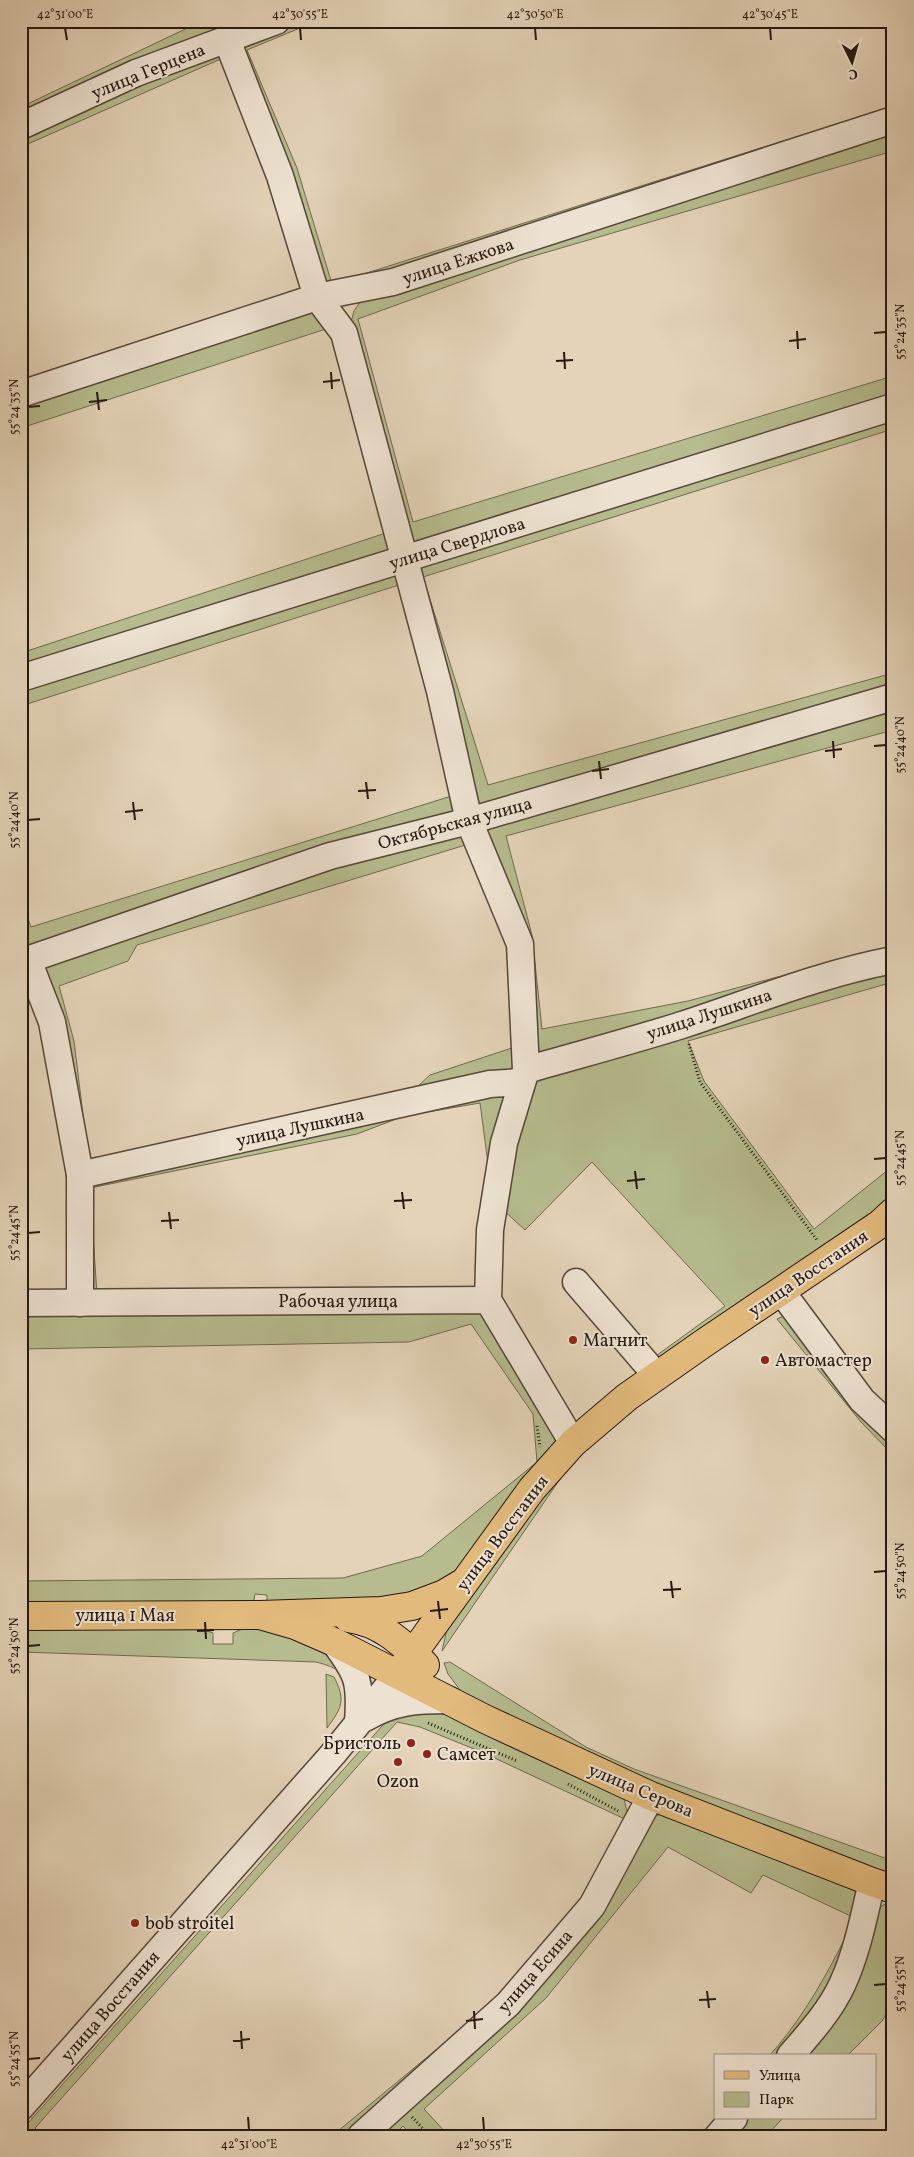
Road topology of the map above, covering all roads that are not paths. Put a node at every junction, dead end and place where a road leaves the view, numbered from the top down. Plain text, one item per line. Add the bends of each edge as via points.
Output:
1 (276, 21) edge
2 (227, 40) junction
3 (893, 120) edge
4 (21, 126) edge
5 (362, 288) junction
6 (317, 298) junction
7 (344, 333) junction
8 (21, 394) edge
9 (893, 407) edge
10 (403, 560) junction
11 (21, 678) edge
12 (893, 697) edge
13 (469, 821) junction
14 (893, 960) edge
15 (25, 961) edge
16 (524, 1076) junction
17 (80, 1175) junction
18 (893, 1212) edge
19 (576, 1282) dead end
20 (781, 1291) junction
21 (488, 1300) junction
22 (21, 1303) edge
23 (80, 1303) junction
24 (657, 1376) junction
25 (893, 1428) edge
26 (573, 1442) junction
27 (464, 1582) junction
28 (312, 1614) junction
29 (260, 1615) junction
30 (21, 1616) edge
31 (439, 1617) junction
32 (334, 1642) junction
33 (405, 1664) junction
34 (451, 1696) junction
35 (358, 1722) junction
36 (651, 1796) junction
37 (882, 1885) edge
38 (792, 2054) edge
39 (30, 2079) edge
40 (21, 2107) edge
41 (732, 2120) edge
42 (361, 2136) edge
43 (718, 2136) edge

1 - 2 street, улица Герцена
2 - 4 street, улица Герцена via 136,72
2 - 6 street via 280,176
3 - 5 street, улица Ежкова via 402,279
5 - 6 street, улица Ежкова
5 - 7 street via 349,312
6 - 7 street
6 - 8 street, улица Ежкова
7 - 10 street
9 - 10 street, улица Свердлова
10 - 11 street, улица Свердлова
10 - 13 street via 440,690
12 - 13 street, Октябрьская улица
13 - 15 street, Октябрьская улица via 330,856
13 - 16 street via 520,944
14 - 16 street, улица Лушкина via 773,993
15 - 17 street via 52,1022
16 - 17 street, улица Лушкина
16 - 21 street via 504,1143 490,1230
17 - 23 street
18 - 20 main road, улица Восстания
19 - 24 street
20 - 24 main road, улица Восстания
20 - 25 street via 862,1400
21 - 23 street, Рабочая улица
21 - 26 street
22 - 23 street, Рабочая улица
24 - 26 main road, улица Восстания
26 - 27 main road, улица Восстания via 532,1489
27 - 28 main road, улица 1 Мая via 444,1594 412,1606 381,1611
27 - 31 main road, улица Восстания
28 - 29 main road, улица 1 Мая
28 - 33 main road via 355,1619 386,1630
29 - 30 main road, улица 1 Мая
29 - 32 main road, улица 1 Мая via 295,1625
31 - 33 main road, улица Восстания
31 - 34 main road via 434,1652 437,1670
32 - 33 main road, улица 1 Мая
32 - 35 street via 355,1672 360,1695
33 - 34 main road, улица Серова
33 - 35 street, улица Восстания
34 - 35 street via 400,1702
34 - 36 main road, улица Серова via 485,1719
35 - 39 street, улица Восстания via 333,1754
36 - 37 main road, улица Серова
36 - 42 street, улица Есина via 592,1906 508,2004
37 - 38 street via 860,1930 842,1985 818,2024
39 - 40 street, улица Восстания
41 - 43 street

